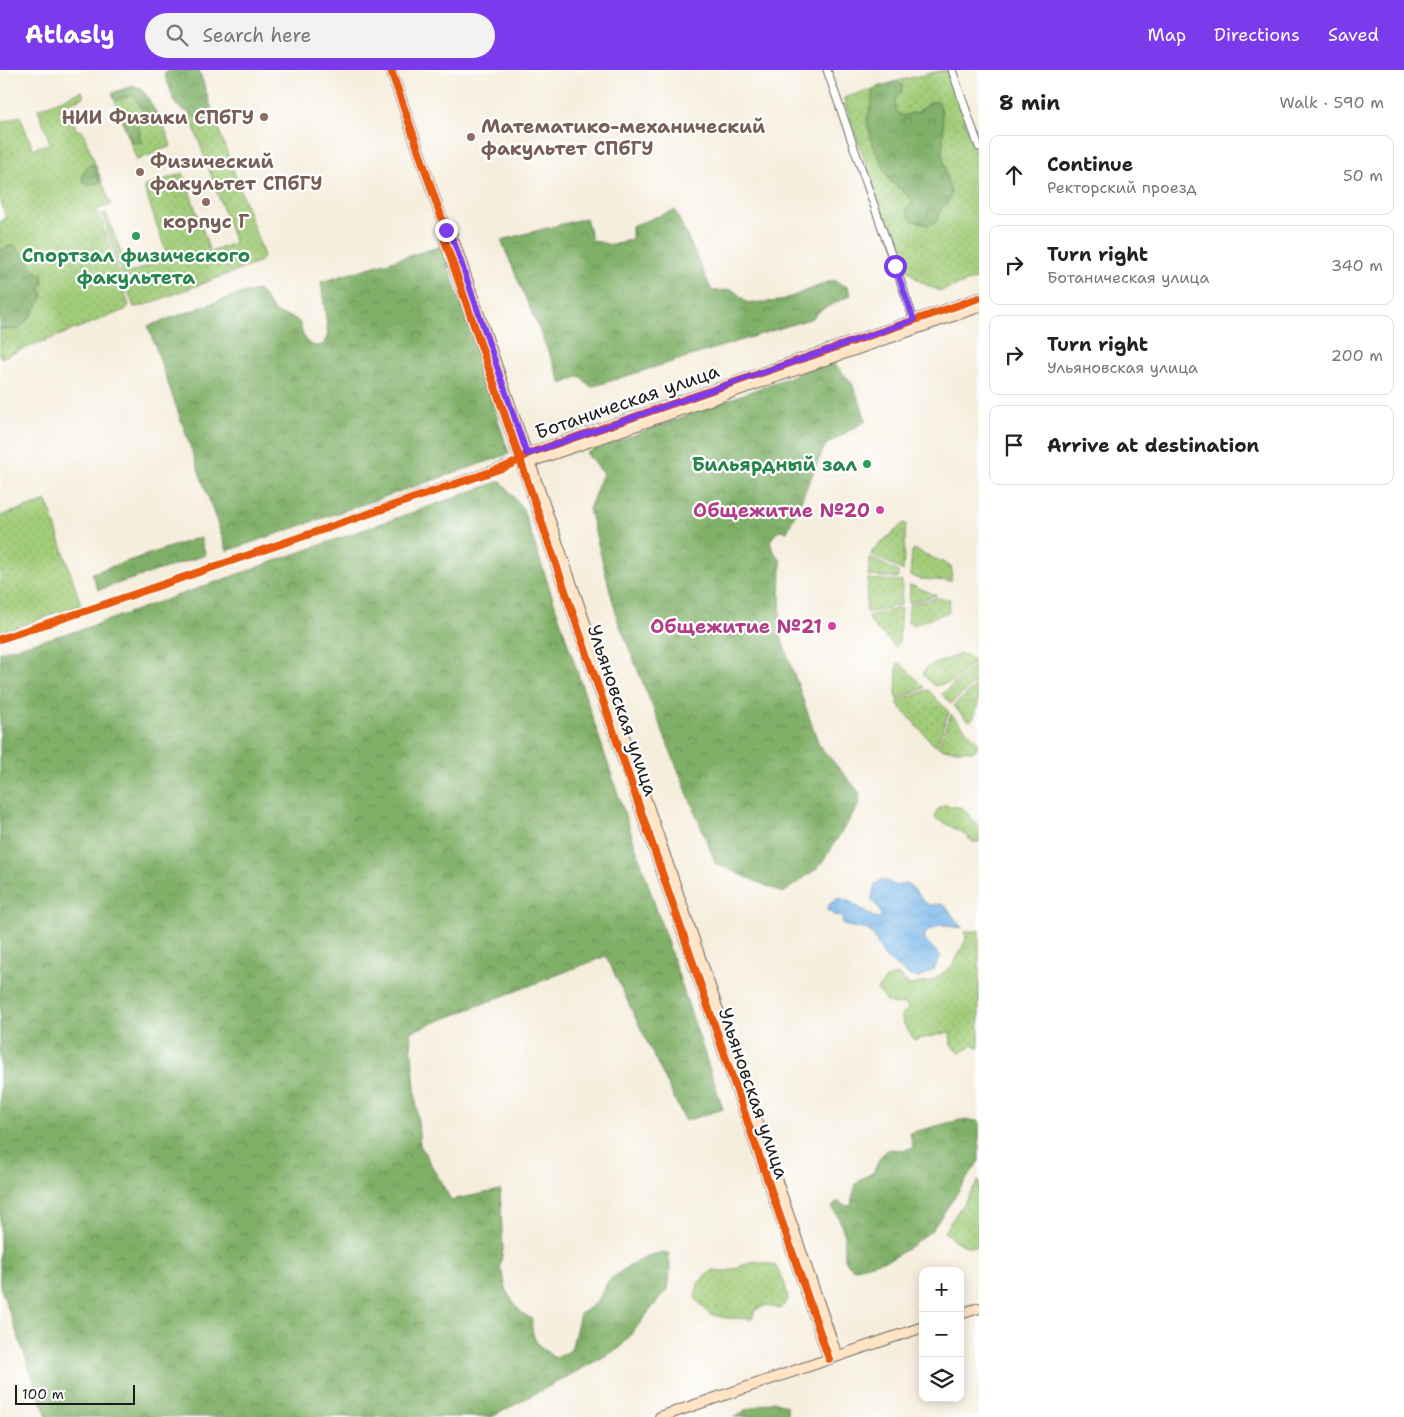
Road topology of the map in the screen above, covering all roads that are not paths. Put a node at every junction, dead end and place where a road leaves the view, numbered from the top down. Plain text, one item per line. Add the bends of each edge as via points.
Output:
1 (391, 70) edge
2 (828, 70) edge
3 (952, 70) edge
4 (979, 147) edge
5 (979, 298) edge
6 (979, 307) edge
7 (915, 324) junction
8 (526, 459) junction
9 (0, 638) edge
10 (979, 1308) edge
11 (964, 1313) edge
12 (919, 1328) edge
13 (833, 1358) junction
14 (660, 1417) edge

1 - 8 street, Ульяновская улица via 446,230 445,241
2 - 7 street
3 - 4 street
5 - 7 street, Ботаническая улица
6 - 7 street, Ботаническая улица
7 - 8 street, Ботаническая улица
8 - 9 street
8 - 13 street, Ульяновская улица
10 - 11 street
12 - 13 street
13 - 14 street

